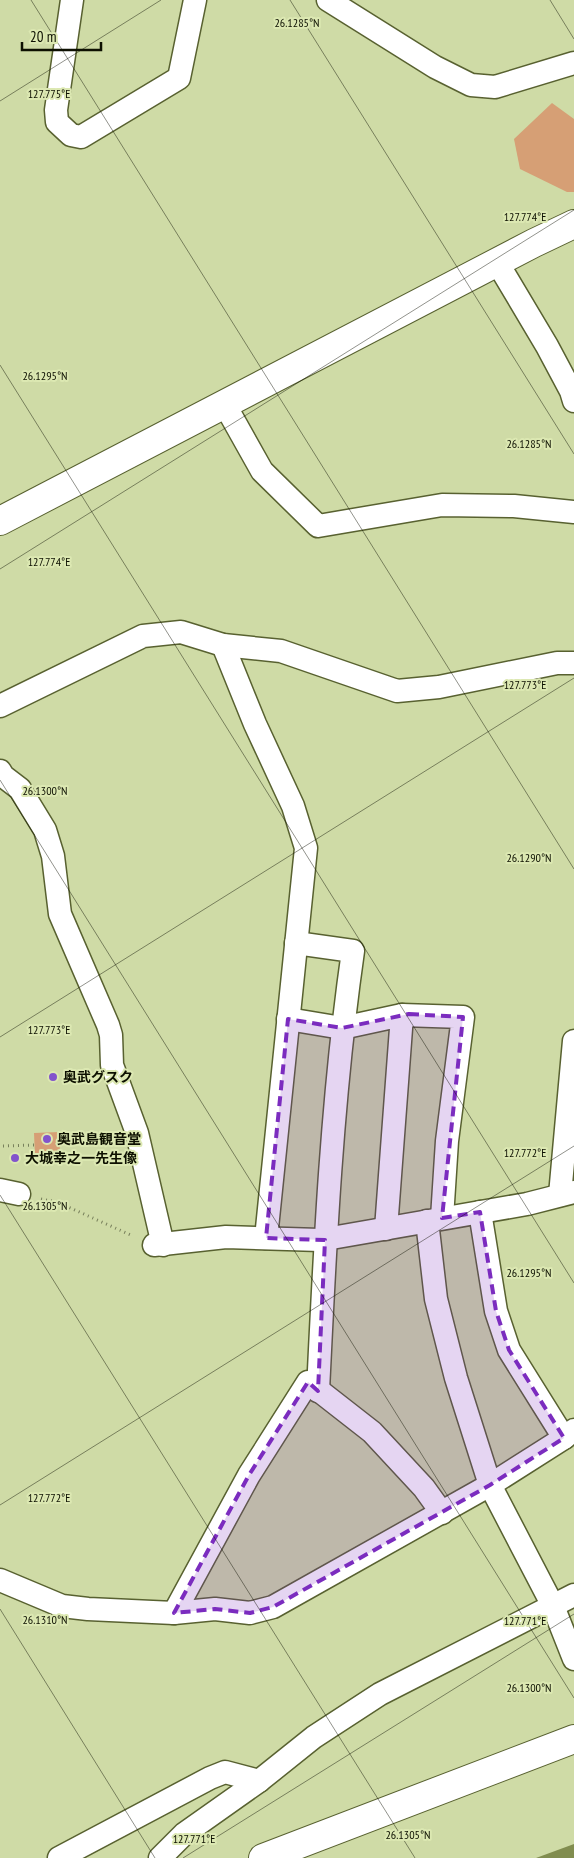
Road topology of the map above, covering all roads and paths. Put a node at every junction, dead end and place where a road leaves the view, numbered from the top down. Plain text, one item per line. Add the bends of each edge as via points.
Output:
1 (72, 0) edge
2 (195, 0) edge
3 (328, 0) edge
4 (574, 63) edge
5 (574, 224) edge
6 (497, 262) junction
7 (574, 401) edge
8 (224, 405) junction
9 (574, 512) edge
10 (0, 521) edge
11 (223, 645) junction
12 (574, 663) edge
13 (0, 706) edge
14 (0, 771) edge
15 (296, 943) junction
16 (402, 1015) junction
17 (288, 1019) junction
18 (342, 1028) junction
19 (574, 1041) edge
20 (34, 1145) dead end
21 (3, 1146) dead end
22 (10, 1192) edge
23 (567, 1194) edge
24 (480, 1212) junction
25 (434, 1220) junction
26 (386, 1229) junction
27 (266, 1238) junction
28 (325, 1239) junction
29 (159, 1245) junction
30 (318, 1391) junction
31 (569, 1434) edge
32 (490, 1485) junction
33 (442, 1513) junction
34 (0, 1580) edge
35 (574, 1595) edge
36 (553, 1606) junction
37 (174, 1612) junction
38 (574, 1659) edge
39 (574, 1739) edge
40 (259, 1781) junction
41 (59, 1858) edge
42 (160, 1858) edge
43 (263, 1858) edge

1 - 2 street via 56,110 57,122 71,135 81,137 179,78
3 - 4 street via 435,67 470,85 495,88
5 - 6 street
6 - 7 street
6 - 8 street
8 - 9 street via 262,471 318,526 442,505 514,506
8 - 10 street
11 - 12 street via 281,652 397,691 438,687 557,663
11 - 13 street via 182,632 143,636
11 - 15 street via 293,806 306,848
14 - 29 street via 20,789 45,830 53,856 60,914 111,1035 112,1065 137,1134
15 - 17 street
15 - 18 street via 353,951
16 - 18 street
16 - 25 street via 463,1018
16 - 26 street
17 - 18 street
17 - 27 street
18 - 28 street
19 - 23 street
20 - 21 path
22 - 29 path via 57,1202
23 - 24 street
24 - 25 street
24 - 31 street via 496,1311 508,1350
25 - 26 street
25 - 32 street via 436,1299 456,1378
26 - 28 street
27 - 28 street
27 - 29 street via 226,1237
28 - 30 street
30 - 33 street via 372,1432 424,1488
30 - 37 street via 308,1382 249,1475
31 - 32 street
32 - 33 street
32 - 36 street
33 - 37 street via 274,1607 250,1613 215,1609
34 - 37 street via 62,1606
35 - 36 street
36 - 38 street
36 - 40 street via 380,1694 314,1737
39 - 43 street
40 - 41 street via 225,1772
40 - 42 street via 184,1834

